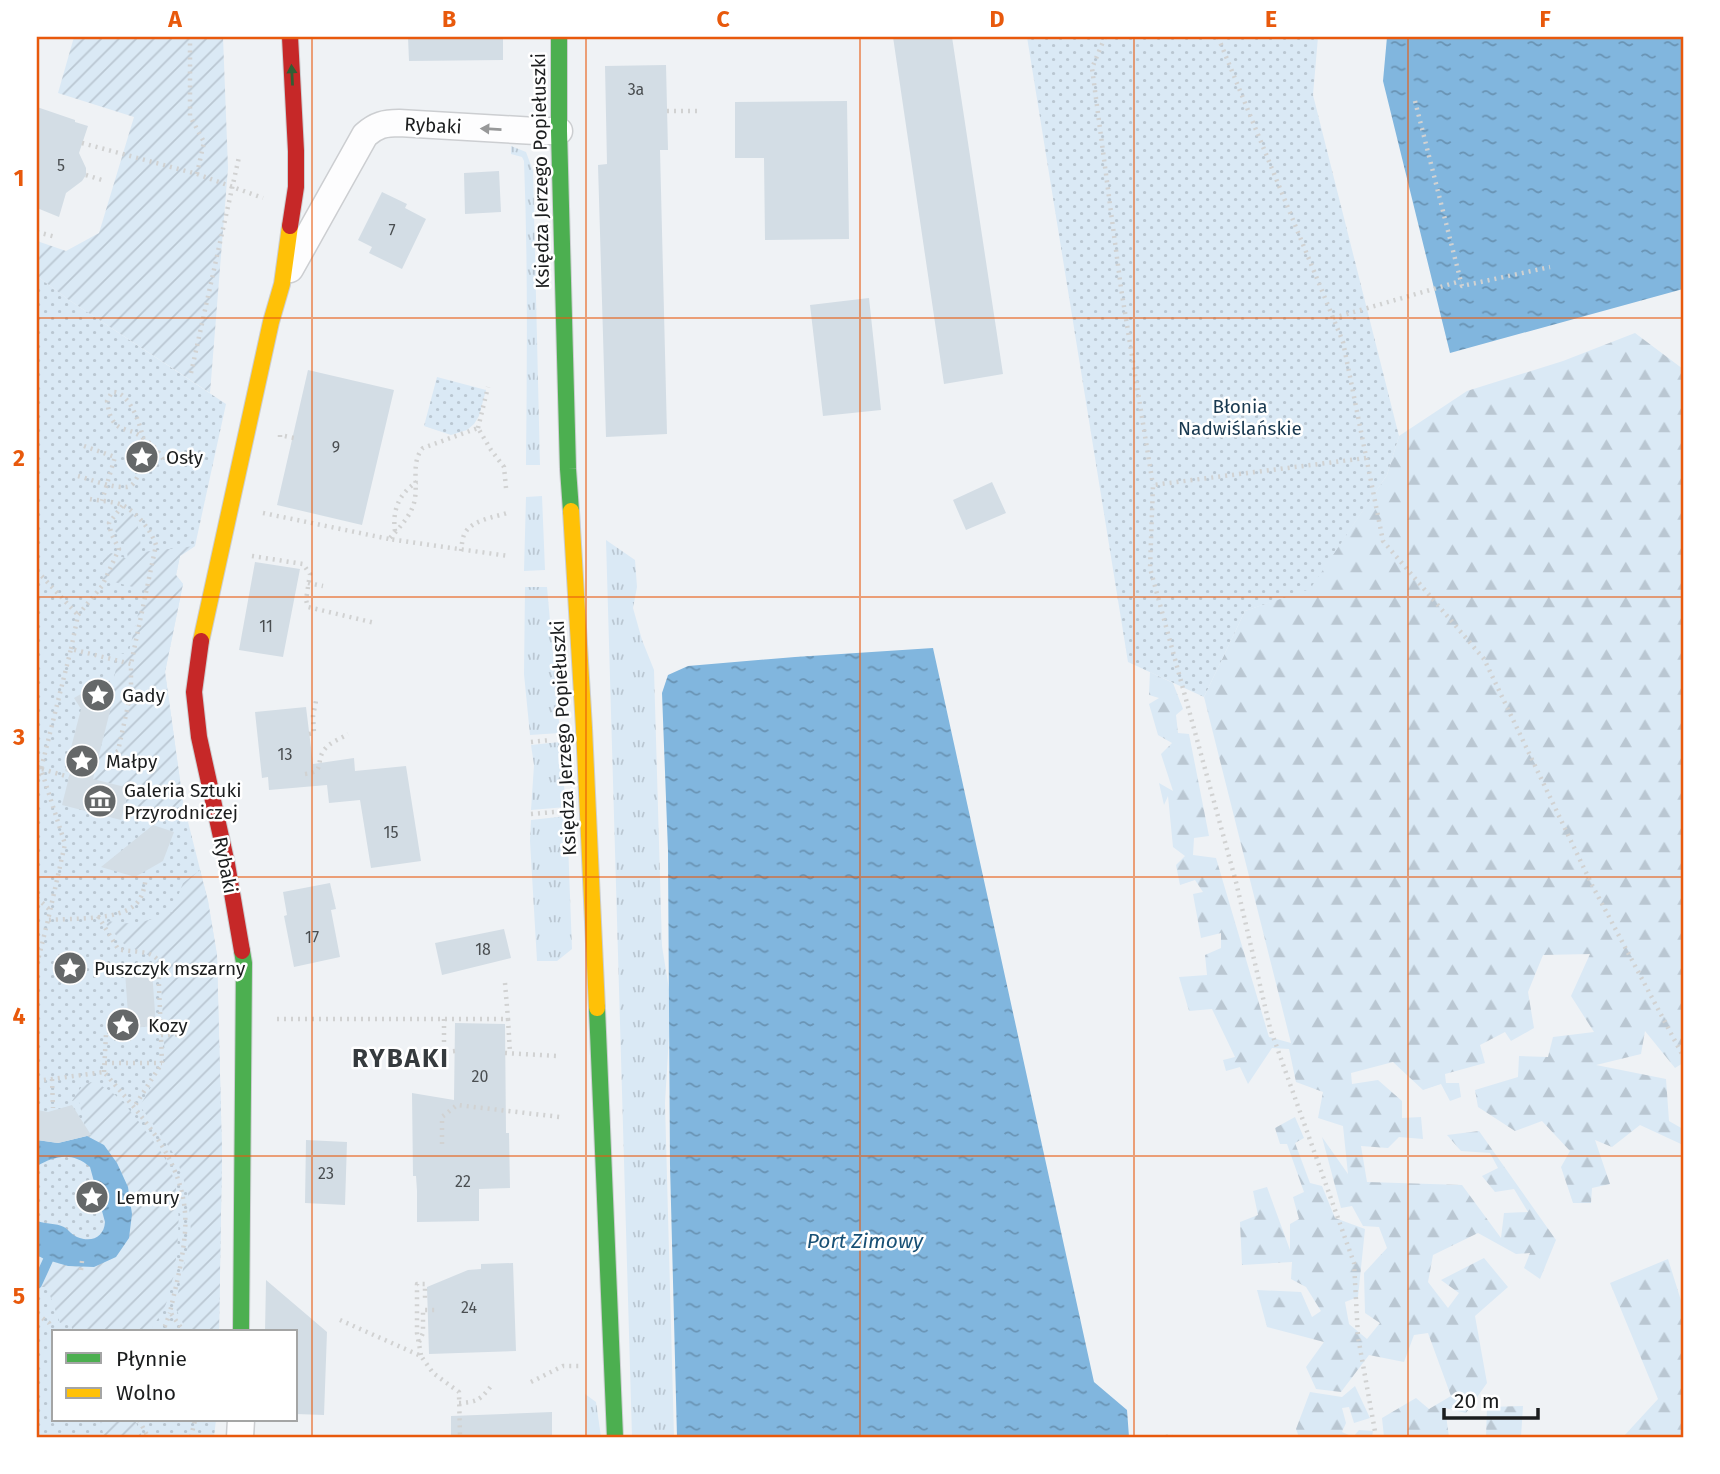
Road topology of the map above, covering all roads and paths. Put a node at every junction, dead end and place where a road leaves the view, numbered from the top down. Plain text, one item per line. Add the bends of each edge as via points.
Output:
1 (290, 37) edge
2 (559, 37) edge
3 (1105, 37) edge
4 (1218, 37) edge
5 (190, 39) dead end
6 (1415, 101) dead end
7 (667, 111) dead end
8 (701, 111) dead end
9 (559, 131) junction
10 (82, 143) dead end
11 (239, 157) dead end
12 (197, 174) junction
13 (86, 175) dead end
14 (105, 181) dead end
15 (338, 183) junction
16 (233, 187) junction
17 (296, 187) junction
18 (267, 199) dead end
19 (37, 232) edge
20 (56, 237) dead end
21 (1549, 267) dead end
22 (1461, 281) junction
23 (282, 284) junction
24 (1334, 318) junction
25 (191, 373) dead end
26 (488, 387) dead end
27 (478, 428) junction
28 (143, 438) junction
29 (294, 438) dead end
30 (84, 446) dead end
31 (277, 448) dead end
32 (1366, 458) junction
33 (164, 461) dead end
34 (78, 476) dead end
35 (416, 482) junction
36 (106, 484) junction
37 (1153, 485) junction
38 (506, 488) dead end
39 (90, 499) dead end
40 (265, 500) dead end
41 (102, 501) junction
42 (122, 505) junction
43 (508, 513) dead end
44 (396, 532) junction
45 (389, 539) junction
46 (461, 551) junction
47 (250, 555) dead end
48 (508, 556) dead end
49 (37, 571) edge
50 (309, 583) junction
51 (323, 586) dead end
52 (78, 615) junction
53 (375, 623) dead end
54 (71, 649) junction
55 (131, 664) junction
56 (316, 701) dead end
57 (309, 734) dead end
58 (348, 734) dead end
59 (559, 739) dead end
60 (531, 741) dead end
61 (37, 761) edge
62 (108, 766) dead end
63 (41, 769) junction
64 (305, 774) dead end
65 (69, 777) dead end
66 (37, 779) edge
67 (565, 811) dead end
68 (531, 814) dead end
69 (146, 878) dead end
70 (37, 898) edge
71 (50, 910) junction
72 (98, 916) junction
73 (48, 920) junction
74 (37, 964) edge
75 (505, 983) dead end
76 (272, 1019) dead end
77 (444, 1019) junction
78 (508, 1019) junction
79 (106, 1034) dead end
80 (188, 1034) dead end
81 (161, 1035) junction
82 (454, 1051) dead end
83 (558, 1056) dead end
84 (1683, 1056) edge
85 (105, 1063) junction
86 (162, 1063) junction
87 (104, 1072) junction
88 (52, 1079) junction
89 (37, 1081) edge
90 (134, 1107) junction
91 (53, 1108) dead end
92 (560, 1117) dead end
93 (442, 1144) dead end
94 (82, 1261) dead end
95 (81, 1270) dead end
96 (425, 1302) dead end
97 (436, 1310) dead end
98 (170, 1312) junction
99 (37, 1314) edge
100 (340, 1320) dead end
101 (50, 1325) dead end
102 (161, 1330) edge
103 (183, 1330) edge
104 (241, 1330) edge
105 (419, 1343) junction
106 (421, 1356) junction
107 (571, 1366) dead end
108 (531, 1382) dead end
109 (492, 1385) dead end
110 (459, 1403) junction
111 (460, 1437) edge
112 (615, 1437) edge
113 (1166, 1437) edge
114 (1173, 1437) edge
115 (1377, 1437) edge

17 -> 1 street, Rybaki
2 - 9 street, Księdza Jerzego Popiełuszki
3 - 37 path via 1091,68
4 - 24 path
5 - 12 path via 190,116 204,142
6 - 22 path
7 - 8 path
9 -> 15 street, Rybaki via 385,124 365,135
9 - 112 street, Księdza Jerzego Popiełuszki via 568,457 594,920
10 - 12 path
11 - 16 path
12 - 16 path
13 - 14 path
15 - 17 street via 319,189
15 - 23 street, Rybaki
16 - 18 path
16 - 25 path
17 - 23 street, Rybaki
19 - 20 path
21 - 22 path via 1462,286
22 - 24 path
23 - 104 street, Rybaki via 198,654 194,692 244,963
24 - 32 path
26 - 27 path
27 - 35 path via 423,448 417,459
27 - 38 path via 504,467
28 - 28 path via 112,420 107,401 112,393 123,395
28 - 33 path
28 - 36 path via 145,457 132,485
29 - 31 path via 280,435
30 - 36 path via 115,457
32 - 37 path
32 - 84 path via 1383,541 1484,659 1592,885
34 - 36 path
35 - 44 path via 414,503
35 - 44 path via 395,511
36 - 41 path
37 - 115 path via 1150,568 1236,882 1270,1028 1354,1263 1358,1337
39 - 41 path
40 - 45 path via 262,513
41 - 42 path
42 - 52 path via 109,523 119,549 102,586
42 - 55 path via 148,527 156,545
43 - 46 path via 474,524 463,535
44 - 45 path
45 - 46 path
46 - 48 path
47 - 50 path via 303,564 310,574
49 - 52 path
50 - 51 path
50 - 53 path via 308,607
52 - 54 path
54 - 55 path
54 - 63 path
55 - 62 path via 129,705 118,751 110,755
56 - 57 path via 314,733
58 - 64 path via 323,751 316,772
59 - 60 path
61 - 63 path
63 - 65 path
63 - 66 path
63 - 71 path via 65,844
67 - 68 path
69 - 72 path via 136,904 126,911
70 - 71 path
71 - 73 path
72 - 73 path
72 - 81 path via 118,949 150,953 158,960
73 - 74 path
75 - 78 path
76 - 77 path
77 - 78 path
77 - 82 path via 444,1052
78 - 83 path via 508,1053
79 - 85 path
80 - 81 path
81 - 86 path
85 - 86 path
85 - 87 path
86 - 90 path
87 - 88 path
87 - 90 path
88 - 89 path
88 - 91 path
90 - 98 path via 168,1154 181,1188 185,1231
92 - 93 path via 457,1105 442,1116
94 - 95 path
96 - 105 path via 425,1284 417,1284
97 - 105 path via 423,1310
98 - 102 path
98 - 103 path
99 - 101 path
100 - 106 path
105 - 106 path
106 - 110 path via 433,1373 459,1392
107 - 108 path
109 - 110 path via 478,1401
110 - 111 path
113 - 114 path

